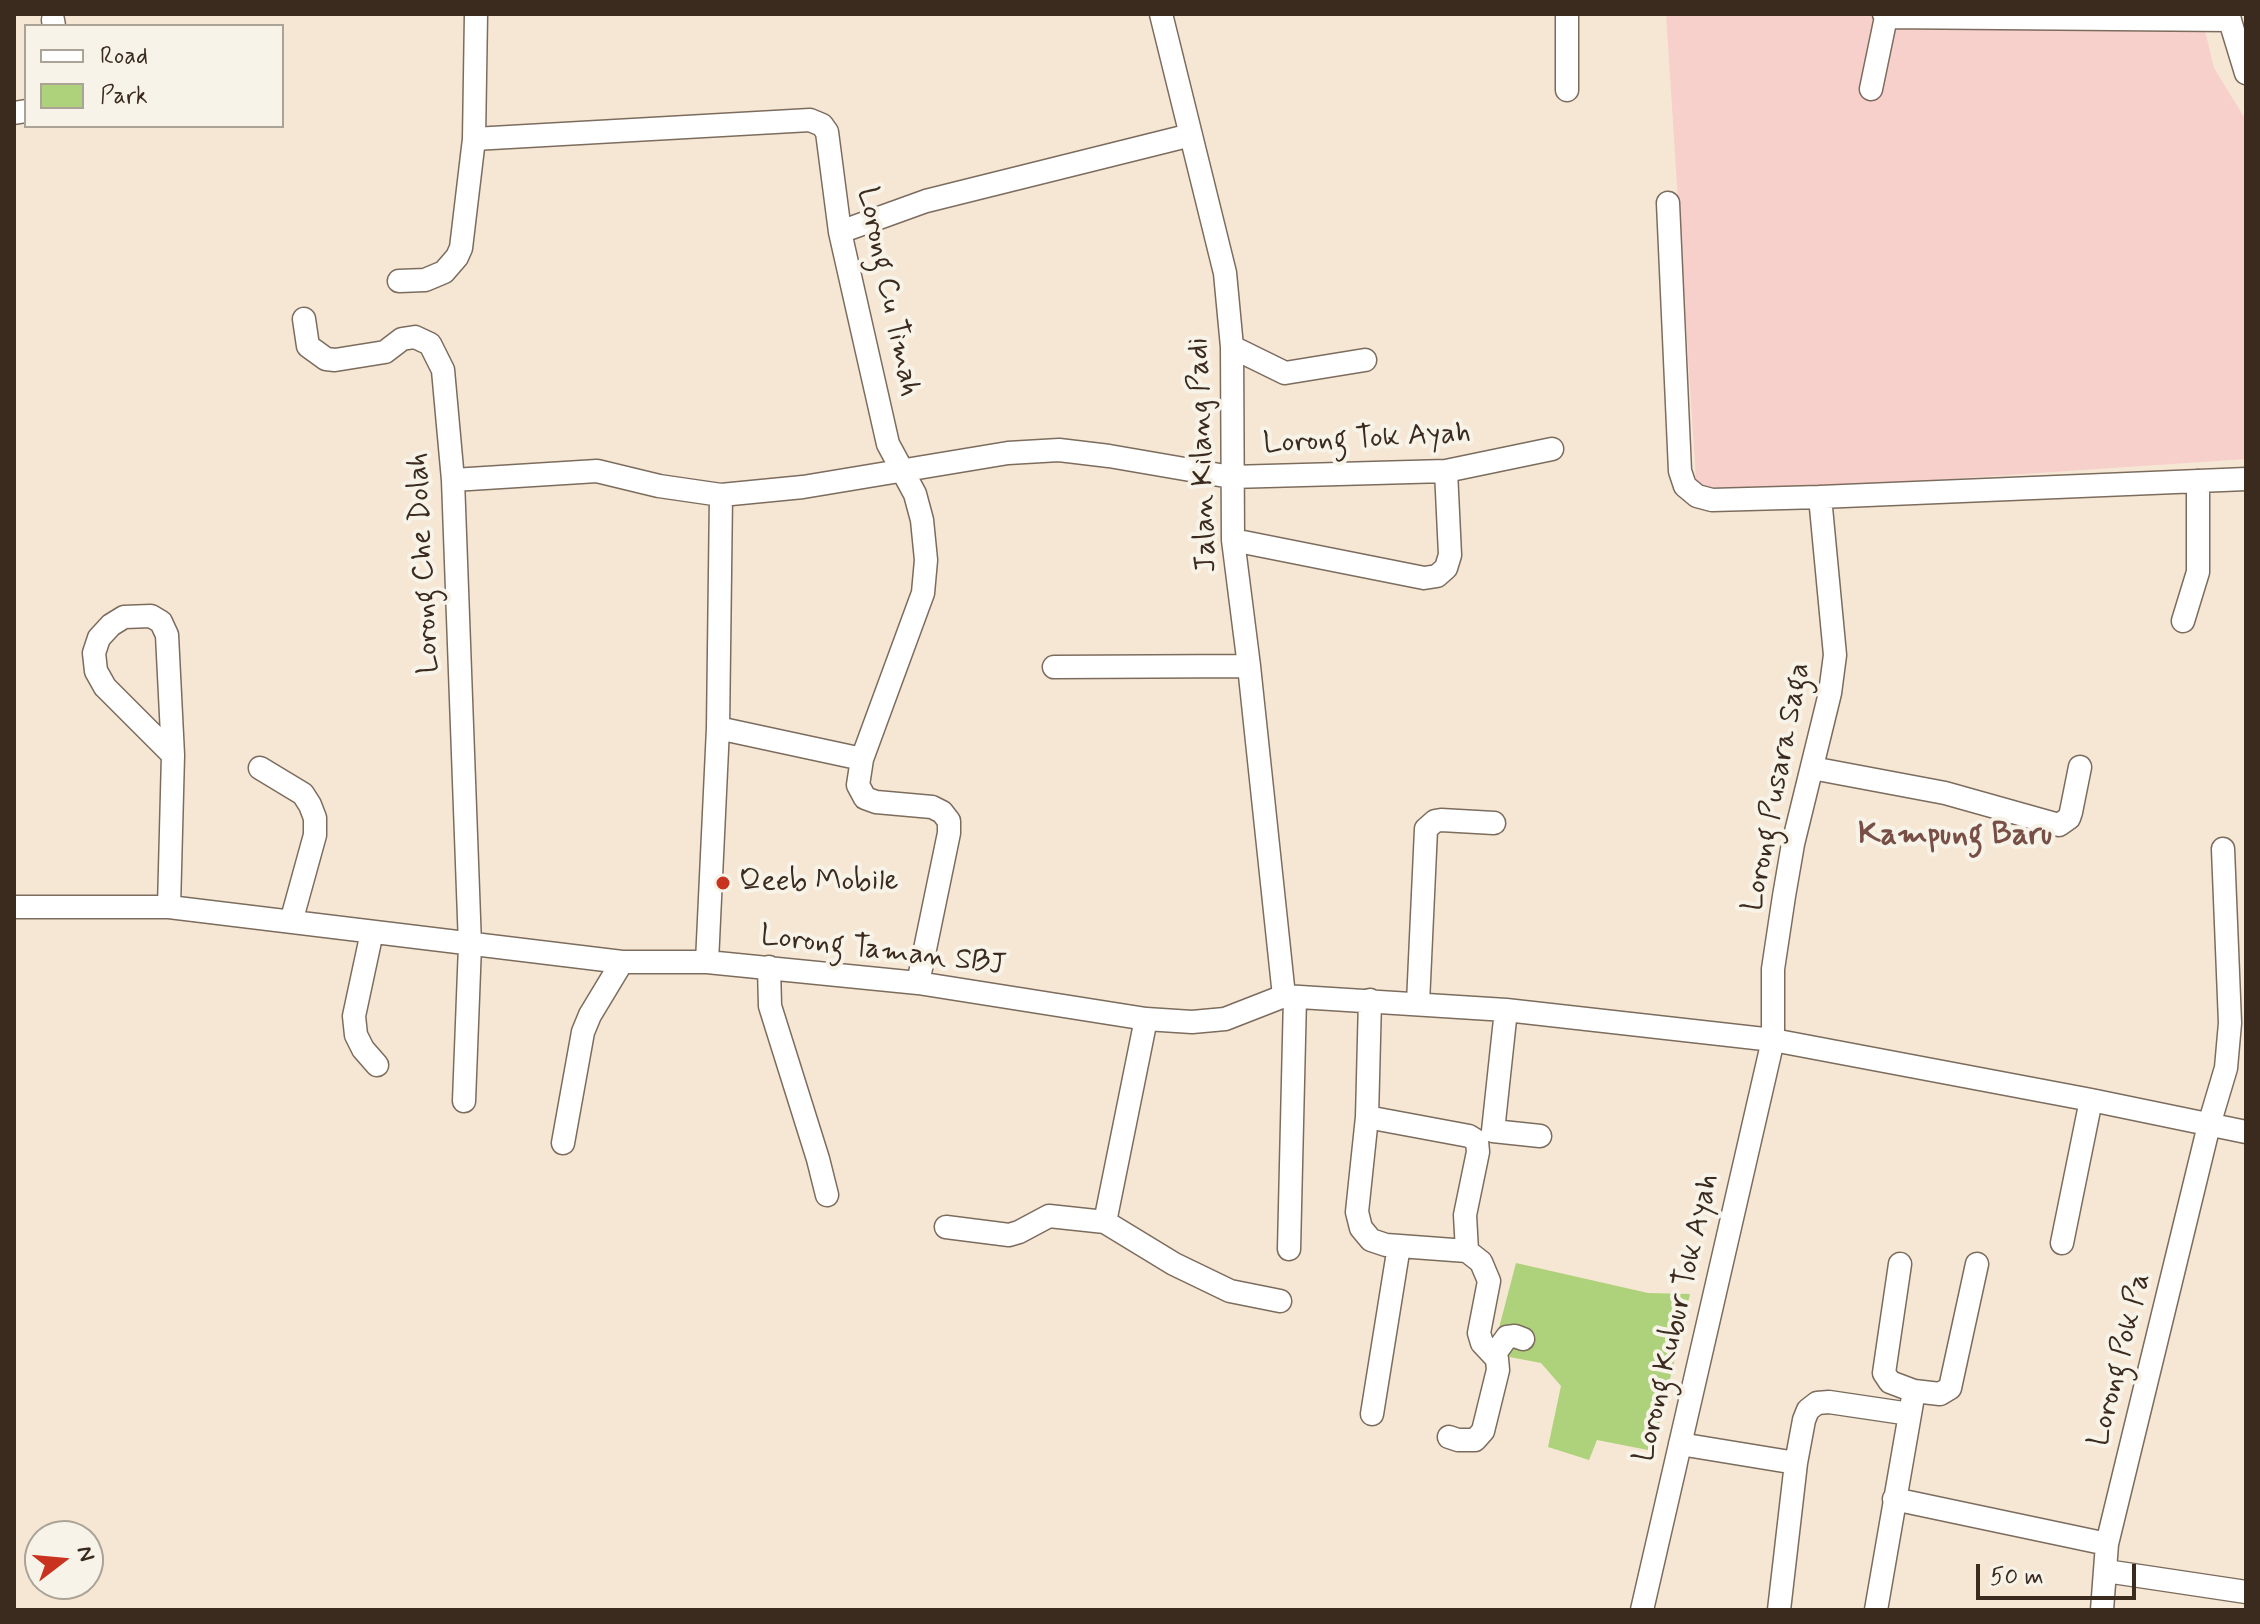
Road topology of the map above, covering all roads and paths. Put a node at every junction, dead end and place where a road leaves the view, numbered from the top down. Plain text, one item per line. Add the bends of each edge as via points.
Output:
1 (476, 14) edge
2 (1161, 14) edge
3 (1567, 14) edge
4 (1885, 16) edge
5 (2229, 17) edge
6 (2246, 73) edge
7 (1871, 89) dead end
8 (1567, 90) dead end
9 (1191, 135) junction
10 (474, 139) junction
11 (1668, 203) dead end
12 (840, 232) junction
13 (399, 281) dead end
14 (304, 319) dead end
15 (1232, 347) junction
16 (1365, 360) dead end
17 (1552, 449) dead end
18 (900, 471) junction
19 (1446, 471) junction
20 (1231, 477) junction
21 (2246, 479) edge
22 (453, 480) junction
23 (2198, 481) junction
24 (721, 495) junction
25 (1820, 497) junction
26 (1233, 540) junction
27 (2183, 621) dead end
28 (1249, 666) junction
29 (1054, 667) dead end
30 (718, 728) junction
31 (173, 755) junction
32 (862, 759) junction
33 (2080, 767) dead end
34 (260, 768) dead end
35 (1812, 768) junction
36 (1494, 823) dead end
37 (2223, 849) dead end
38 (14, 907) edge
39 (169, 907) junction
40 (291, 922) junction
41 (372, 932) junction
42 (470, 945) junction
43 (622, 962) junction
44 (707, 962) junction
45 (769, 967) junction
46 (918, 983) junction
47 (1289, 996) junction
48 (1370, 1000) junction
49 (1418, 1003) junction
50 (1506, 1010) junction
51 (1146, 1019) junction
52 (1773, 1040) junction
53 (377, 1065) dead end
54 (2091, 1100) junction
55 (464, 1101) dead end
56 (1367, 1117) junction
57 (2209, 1125) junction
58 (2246, 1132) edge
59 (1540, 1136) dead end
60 (563, 1143) dead end
61 (827, 1195) dead end
62 (1105, 1222) junction
63 (946, 1227) dead end
64 (2062, 1243) dead end
65 (1399, 1246) junction
66 (1289, 1249) dead end
67 (1467, 1251) junction
68 (1900, 1264) dead end
69 (1977, 1264) dead end
70 (1280, 1301) dead end
71 (1523, 1339) dead end
72 (1488, 1349) junction
73 (1914, 1391) junction
74 (1372, 1414) dead end
75 (1910, 1414) junction
76 (1449, 1437) dead end
77 (1680, 1444) junction
78 (1796, 1463) junction
79 (1894, 1499) junction
80 (2107, 1544) junction
81 (2106, 1571) junction
82 (2246, 1592) edge
83 (1642, 1610) edge
84 (1779, 1610) edge
85 (1876, 1610) edge
86 (2102, 1610) edge

1 - 10 street
2 - 9 street, Jalan Kilang Padi
3 - 8 street
4 - 5 street
4 - 7 street
5 - 6 street
9 - 12 street via 926,201
9 - 15 street, Jalan Kilang Padi via 1224,269
10 - 12 street, Lorong Cu Timah via 810,120 827,132
10 - 13 street via 457,257 444,272 425,280
11 - 25 street via 1680,471 1685,486 1712,500
12 - 18 street, Lorong Cu Timah via 888,444
14 - 22 street, Lorong Che Dolah via 308,346 330,360 389,351 408,336 430,344 443,370
15 - 16 street via 1285,373
15 - 20 street, Jalan Kilang Padi
17 - 19 street, Lorong Tok Ayah
18 - 20 street via 1059,450
18 - 24 street
18 - 32 street, Lorong Cu Timah via 915,494 922,520 923,593
19 - 20 street, Lorong Tok Ayah
19 - 26 street via 1450,555 1437,576 1424,578
20 - 26 street, Jalan Kilang Padi
21 - 23 street
22 - 24 street via 597,471
22 - 42 street, Lorong Che Dolah
23 - 25 street
23 - 27 street via 2198,572
24 - 30 street
25 - 35 street, Lorong Pusara Saga via 1835,655
26 - 28 street, Jalan Kilang Padi
28 - 29 street
28 - 47 street, Jalan Kilang Padi
30 - 32 street
30 - 44 street
31 - 31 street via 105,687 96,671 99,638 124,617 151,616 167,635
31 - 39 street
32 - 46 street via 858,785 865,798 932,807 949,821
33 - 35 street via 2069,818 2059,825 1945,793
34 - 40 street via 303,794 315,818
35 - 52 street, Lorong Pusara Saga via 1793,844 1773,969
36 - 49 street via 1441,820 1426,829
37 - 57 street, Lorong Pok Pa via 2230,1023 2226,1068
38 - 39 street, Lorong Taman SBJ
39 - 40 street, Lorong Taman SBJ
40 - 41 street, Lorong Taman SBJ
41 - 42 street, Lorong Taman SBJ
41 - 53 street via 354,1016 356,1035
42 - 43 street, Lorong Taman SBJ
42 - 55 street, Lorong Che Dolah
43 - 44 street, Lorong Taman SBJ
43 - 60 street via 583,1032
44 - 45 street, Lorong Taman SBJ
45 - 46 street, Lorong Taman SBJ
45 - 61 street via 770,1006
46 - 51 street, Lorong Taman SBJ
47 - 48 street
47 - 51 street, Lorong Taman SBJ via 1225,1019
47 - 66 street, Jalan Kilang Padi
48 - 49 street
48 - 56 street
49 - 50 street
50 - 52 street
50 - 59 street via 1493,1131
51 - 62 street
52 - 54 street
52 - 77 street, Lorong Kubur Tok Ayah
54 - 57 street
54 - 64 street
56 - 65 street via 1357,1212 1371,1240
56 - 67 street via 1477,1141 1465,1215
57 - 58 street
57 - 80 street, Lorong Pok Pa
62 - 63 street via 1049,1216 1009,1235
62 - 70 street via 1230,1291
65 - 67 street
65 - 74 street
67 - 72 street via 1481,1262 1489,1281 1479,1333
68 - 73 street via 1884,1373 1890,1382
69 - 73 street via 1950,1388 1940,1394
71 - 72 street via 1507,1337
72 - 76 street via 1498,1370 1483,1431 1475,1440
73 - 75 street
75 - 78 street via 1817,1403 1804,1420
75 - 79 street
77 - 78 street
77 - 83 street, Lorong Kubur Tok Ayah
78 - 84 street
79 - 80 street
79 - 85 street
80 - 81 street, Lorong Pok Pa
81 - 82 street
81 - 86 street, Lorong Pok Pa

